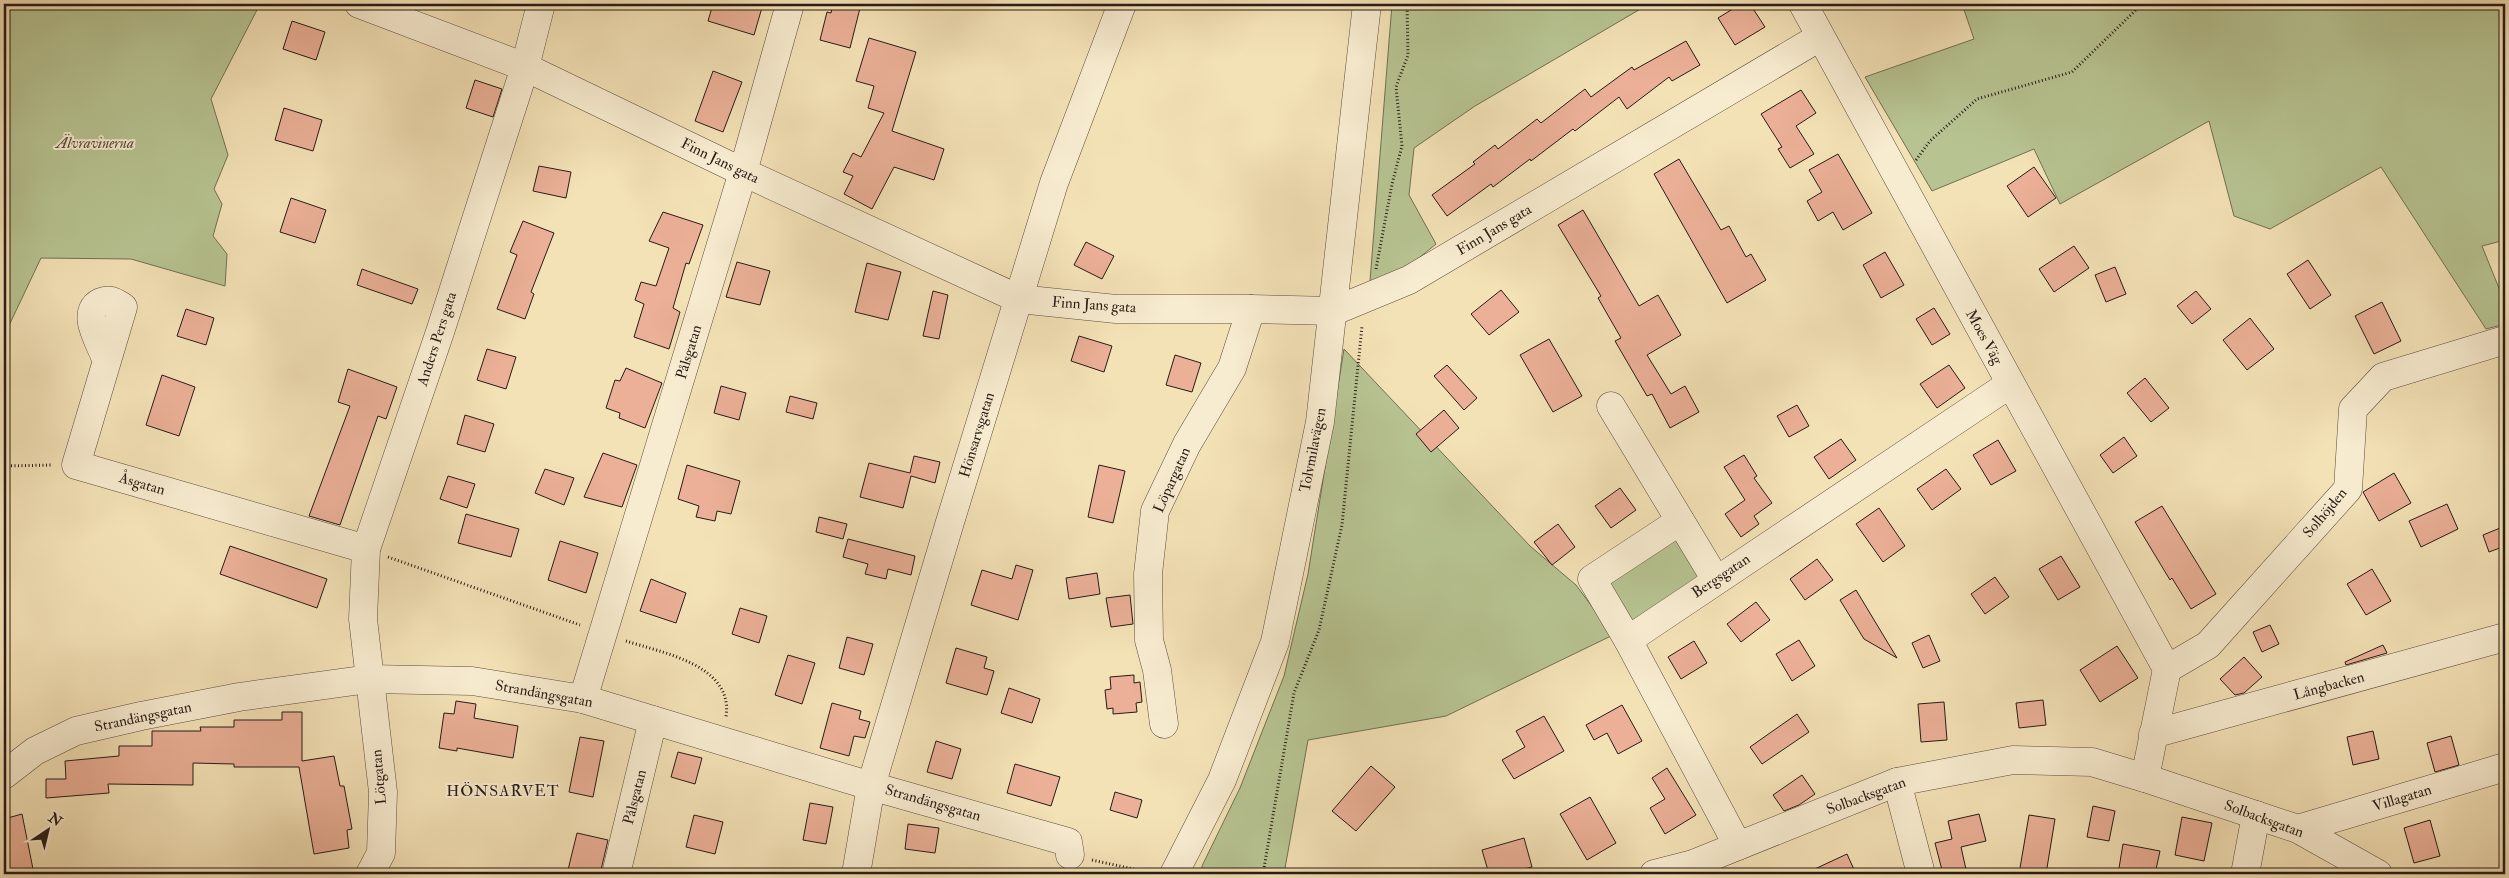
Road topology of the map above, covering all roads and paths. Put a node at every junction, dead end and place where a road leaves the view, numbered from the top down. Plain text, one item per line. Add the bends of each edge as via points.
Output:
1 (363, 4) edge
2 (541, 4) edge
3 (790, 4) edge
4 (1122, 4) edge
5 (1367, 4) edge
6 (1407, 4) edge
7 (1803, 4) edge
8 (2142, 4) edge
9 (1820, 37) junction
10 (525, 67) junction
11 (743, 172) junction
12 (1900, 183) junction
13 (1371, 295) junction
14 (1019, 299) junction
15 (123, 307) dead end
16 (1252, 309) junction
17 (1334, 311) junction
18 (2505, 340) edge
19 (2010, 384) junction
20 (1611, 406) dead end
21 (76, 465) junction
22 (4, 466) edge
23 (1680, 521) junction
24 (366, 549) junction
25 (1716, 580) junction
26 (603, 633) junction
27 (2505, 637) edge
28 (1628, 640) junction
29 (2167, 669) junction
30 (369, 679) junction
31 (583, 699) junction
32 (653, 720) junction
33 (1164, 724) dead end
34 (2153, 734) junction
35 (723, 740) junction
36 (2505, 767) edge
37 (4, 775) edge
38 (2145, 778) junction
39 (1897, 782) junction
40 (871, 786) junction
41 (2256, 815) junction
42 (2298, 829) junction
43 (1738, 846) junction
44 (1070, 855) joint
45 (370, 874) edge
46 (616, 874) edge
47 (856, 874) edge
48 (1154, 874) edge
49 (1174, 874) edge
50 (1263, 874) edge
51 (1654, 874) edge
52 (1921, 874) edge
53 (2245, 874) edge
54 (2378, 874) edge

1 - 10 street, Finn Jans gata
2 - 10 street, Anders Pers gata
3 - 11 street, Pålsgatan
4 - 14 street, Hönsarvsgatan via 1054,183
5 - 17 street, Tolvmilavägen
6 - 13 path via 1408,55 1396,87 1402,146
7 - 9 street, Moes Väg
8 - 12 path via 2072,72 1978,99 1930,141
9 - 12 street, Moes Väg
9 - 13 street, Finn Jans gata via 1409,280
10 - 11 street, Finn Jans gata
10 - 24 street, Anders Pers gata
11 - 14 street, Finn Jans gata
11 - 26 street, Pålsgatan
12 - 19 street, Moes Väg
13 - 17 street, Finn Jans gata
13 - 50 path via 1361,327 1342,525 1319,630 1294,692
14 - 16 street, Finn Jans gata via 1116,309
14 - 40 street, Hönsarvsgatan
15 - 21 street
16 - 17 street, Finn Jans gata
16 - 33 street, Löpargatan via 1232,368 1188,444 1155,511 1148,574 1149,640 1157,670
17 - 49 street, Tolvmilavägen via 1320,422 1275,642 1222,780
18 - 29 street, Solhöjden via 2383,377 2353,409 2348,489 2208,645
19 - 25 street, Bergsgatan
19 - 29 street, Moes Väg
20 - 23 street
21 - 22 path
21 - 24 street, Åsgatan
23 - 25 street
23 - 28 street via 1592,579
24 - 26 path
24 - 30 street, Anders Pers gata via 363,620
25 - 28 street, Bergsgatan
26 - 31 street, Pålsgatan
26 - 35 path via 690,662 713,676 724,694 727,710
27 - 34 street, Långbacken
28 - 43 street
29 - 34 street
30 - 31 street, Strandängsgatan via 472,681
30 - 37 street, Strandängsgatan via 239,697 76,731 35,751
30 - 45 street, Lötgatan via 382,792 380,853
31 - 32 street, Strandängsgatan
32 - 35 street, Strandängsgatan
32 - 46 street, Pålsgatan
34 - 38 street
35 - 40 street, Strandängsgatan
36 - 42 street, Villagatan
38 - 39 street, Solbacksgatan via 2092,762 2013,760
38 - 41 street, Solbacksgatan
39 - 43 street, Solbacksgatan
39 - 52 street
40 - 44 street, Strandängsgatan via 1068,842
40 - 47 street, Hönsarvsgatan
41 - 42 street, Solbacksgatan
41 - 53 street
42 - 54 street, Solbacksgatan
43 - 51 street, Solbacksgatan via 1693,864
44 - 48 path

